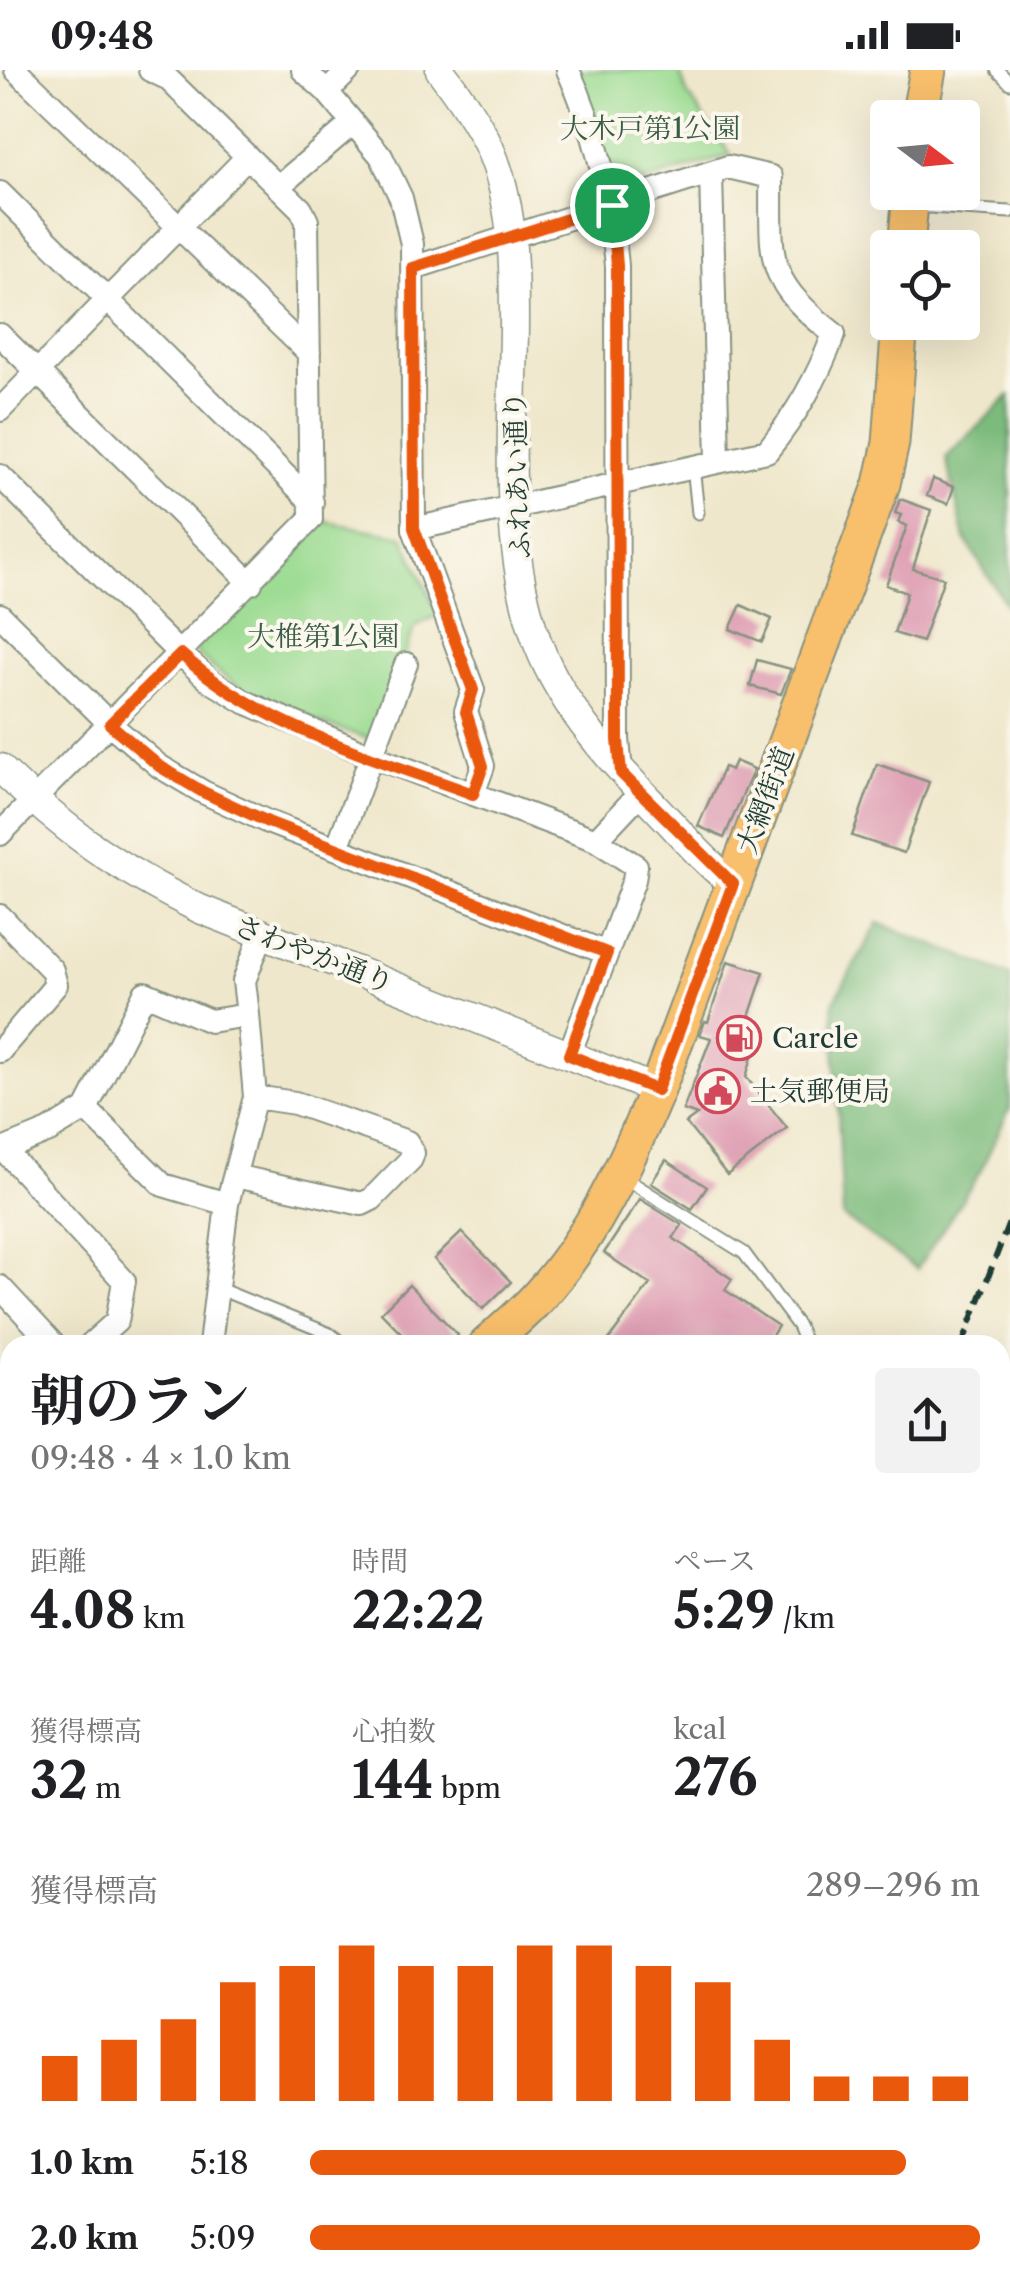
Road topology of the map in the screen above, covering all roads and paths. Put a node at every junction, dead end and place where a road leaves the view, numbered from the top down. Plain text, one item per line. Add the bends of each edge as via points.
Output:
1 (16, 70) edge
2 (150, 70) edge
3 (303, 70) edge
4 (349, 70) edge
5 (440, 70) edge
6 (568, 70) edge
7 (928, 70) edge
8 (996, 70) edge
9 (1010, 82) edge
10 (327, 92) junction
11 (922, 100) edge
12 (353, 123) junction
13 (247, 157) junction
14 (711, 172) junction
15 (278, 187) junction
16 (0, 193) edge
17 (612, 205) junction
18 (980, 208) edge
19 (1010, 212) edge
20 (178, 227) junction
21 (511, 237) junction
22 (413, 268) junction
23 (108, 299) junction
24 (0, 335) edge
25 (899, 340) edge
26 (309, 353) junction
27 (37, 372) junction
28 (0, 410) edge
29 (718, 461) junction
30 (693, 466) junction
31 (0, 476) edge
32 (616, 482) junction
33 (312, 502) junction
34 (514, 506) junction
35 (698, 513) dead end
36 (414, 528) junction
37 (251, 583) junction
38 (0, 615) edge
39 (181, 654) junction
40 (406, 664) dead end
41 (110, 724) junction
42 (372, 756) junction
43 (0, 768) edge
44 (631, 783) junction
45 (473, 794) junction
46 (33, 800) junction
47 (0, 834) edge
48 (596, 840) junction
49 (337, 848) junction
50 (733, 884) junction
51 (0, 916) edge
52 (262, 934) junction
53 (607, 953) junction
54 (248, 1015) junction
55 (0, 1051) edge
56 (569, 1055) junction
57 (657, 1090) junction
58 (255, 1097) junction
59 (86, 1109) junction
60 (2, 1150) edge
61 (620, 1175) junction
62 (235, 1176) junction
63 (227, 1204) junction
64 (0, 1287) edge
65 (216, 1288) junction
66 (45, 1335) edge
67 (101, 1335) edge
68 (211, 1335) edge
69 (331, 1335) edge
70 (498, 1335) edge
71 (802, 1335) edge

1 - 20 street
2 - 13 street via 167,78
3 - 10 street
4 - 10 street
5 - 21 street, ふれあい通り via 490,149
6 - 17 street
7 - 11 main road
8 - 9 lane
10 - 12 street
12 - 15 street
12 - 22 street via 381,156 401,198
13 - 15 street
13 - 20 street
14 - 17 street
14 - 29 street
14 - 29 street via 728,167 771,177 778,278 800,308 834,334 810,392 767,451
15 - 26 street via 307,221
16 - 23 street
17 - 21 street
17 - 32 street
18 - 19 lane
20 - 23 street
20 - 26 street
21 - 22 street
21 - 34 street, ふれあい通り
22 - 36 street
23 - 27 street
23 - 33 street
24 - 27 street
25 - 50 main road, 大網街道 via 882,484
26 - 33 street
27 - 28 street
27 - 37 street
29 - 30 street
30 - 32 street
30 - 35 lane
31 - 39 street
32 - 34 street
32 - 44 street via 618,740
33 - 37 street via 311,519
34 - 36 street
34 - 44 street, ふれあい通り via 538,644 571,706
36 - 45 street via 473,690 466,712 483,766
37 - 39 street
38 - 41 street
39 - 41 street
39 - 42 street via 246,702
40 - 42 street
41 - 46 street
41 - 49 street via 203,792
42 - 45 street
42 - 49 street
43 - 46 street, さわやか通り
44 - 48 street
44 - 50 street, ふれあい通り
45 - 48 street
46 - 47 street
46 - 52 street, さわやか通り via 142,880
48 - 53 street via 636,866
49 - 53 street
50 - 57 main road, 大網街道
51 - 55 street via 52,970 56,985
52 - 54 street via 244,981
52 - 56 street, さわやか通り
53 - 56 street
54 - 58 street
54 - 59 street via 210,1021 145,993
56 - 57 street, さわやか通り
57 - 61 main road, 大網街道
58 - 62 street
58 - 62 street via 295,1103 407,1142 413,1153 362,1204
59 - 60 street
59 - 63 street via 163,1185
60 - 67 street via 124,1280 117,1321
61 - 70 main road, 大網街道 via 572,1255
61 - 71 lane via 744,1253
62 - 63 street
63 - 65 street
64 - 66 street
65 - 68 street
65 - 69 lane

